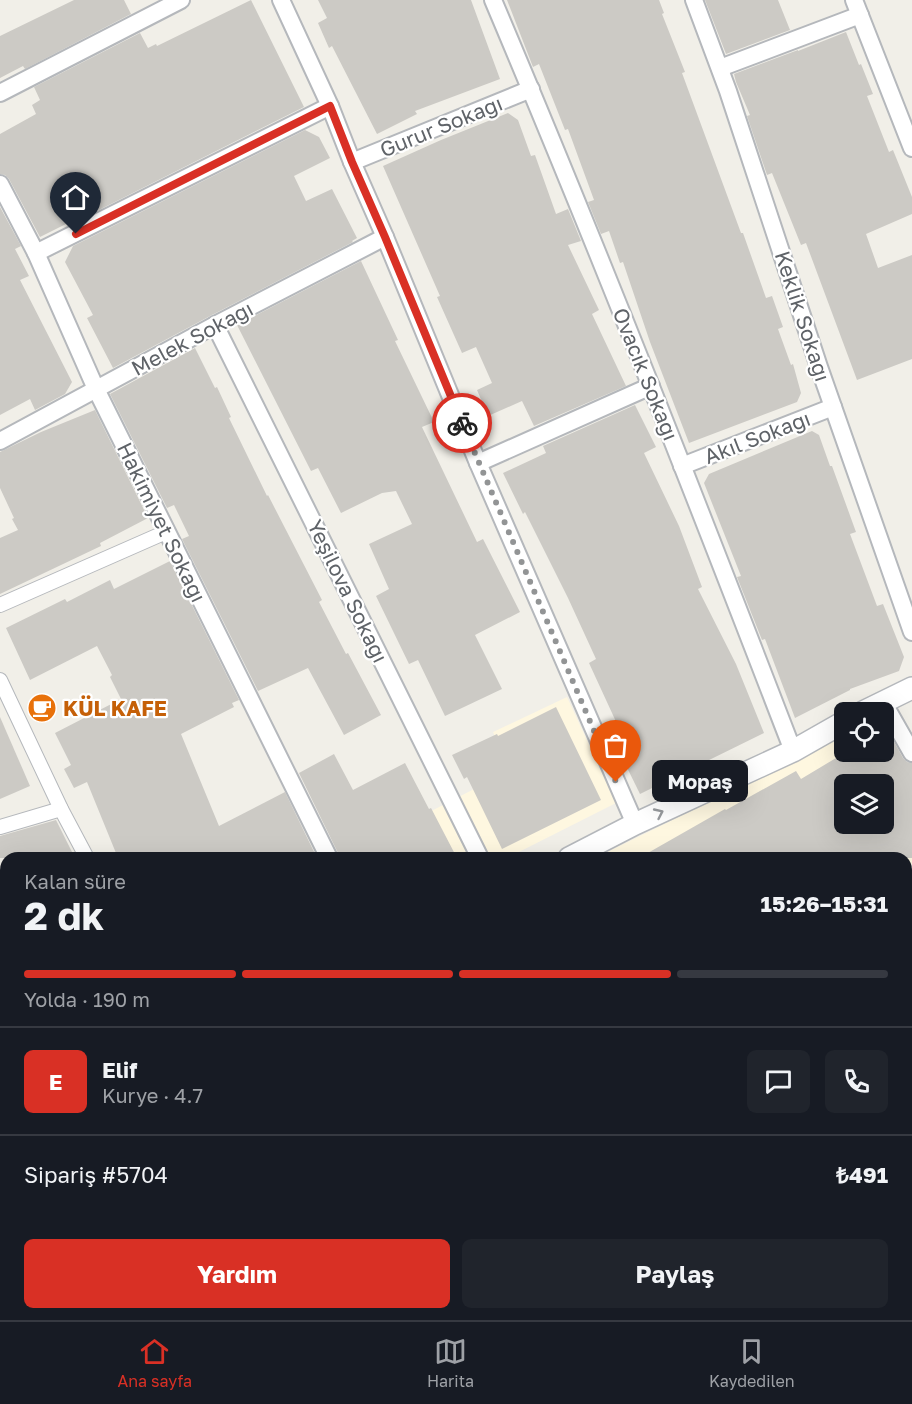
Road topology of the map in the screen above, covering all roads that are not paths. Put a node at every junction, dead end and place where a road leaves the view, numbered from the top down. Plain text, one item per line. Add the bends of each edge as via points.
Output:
1 (181, 0) edge
2 (281, 0) edge
3 (493, 0) edge
4 (694, 0) edge
5 (857, 7) edge
6 (720, 68) junction
7 (531, 89) junction
8 (0, 93) edge
9 (330, 106) junction
10 (912, 148) edge
11 (352, 162) junction
12 (0, 184) edge
13 (385, 237) junction
14 (36, 253) junction
15 (215, 325) junction
16 (651, 386) junction
17 (96, 389) junction
18 (833, 407) junction
19 (0, 441) edge
20 (478, 464) junction
21 (682, 466) junction
22 (166, 532) junction
23 (0, 604) edge
24 (912, 632) edge
25 (0, 680) edge
26 (912, 688) edge
27 (883, 702) edge
28 (894, 721) edge
29 (834, 728) edge
30 (793, 751) junction
31 (912, 753) edge
32 (61, 809) junction
33 (635, 824) junction
34 (0, 827) edge
35 (84, 852) edge
36 (326, 852) edge
37 (477, 852) edge
38 (584, 852) edge

1 - 8 street
2 - 9 street
3 - 7 street, Ovacık Sokağı
4 - 6 street, Keklik Sokağı
5 - 6 street
5 - 10 street
6 - 18 street, Keklik Sokağı
7 - 11 street, Gurur Sokağı
7 - 16 street, Ovacık Sokağı
9 - 11 street
9 - 14 street
11 - 13 street
12 - 14 street, Hakimiyet Sokağı
13 - 15 street, Melek Sokağı
13 - 20 street
14 - 17 street, Hakimiyet Sokağı
15 - 17 street, Melek Sokağı
15 - 37 street, Yeşilova Sokağı
16 - 20 street
16 - 21 street, Ovacık Sokağı
17 - 19 street, Melek Sokağı
17 - 22 street, Hakimiyet Sokağı
18 - 21 street, Akıl Sokağı
18 - 24 street, Keklik Sokağı
20 - 33 street
21 - 30 street, Ovacık Sokağı
22 - 23 street
22 - 36 street, Hakimiyet Sokağı
25 - 32 street
26 - 27 street
28 - 31 street
29 - 30 street
33 -> 30 street
32 - 34 street
32 - 35 street
33 - 38 street

